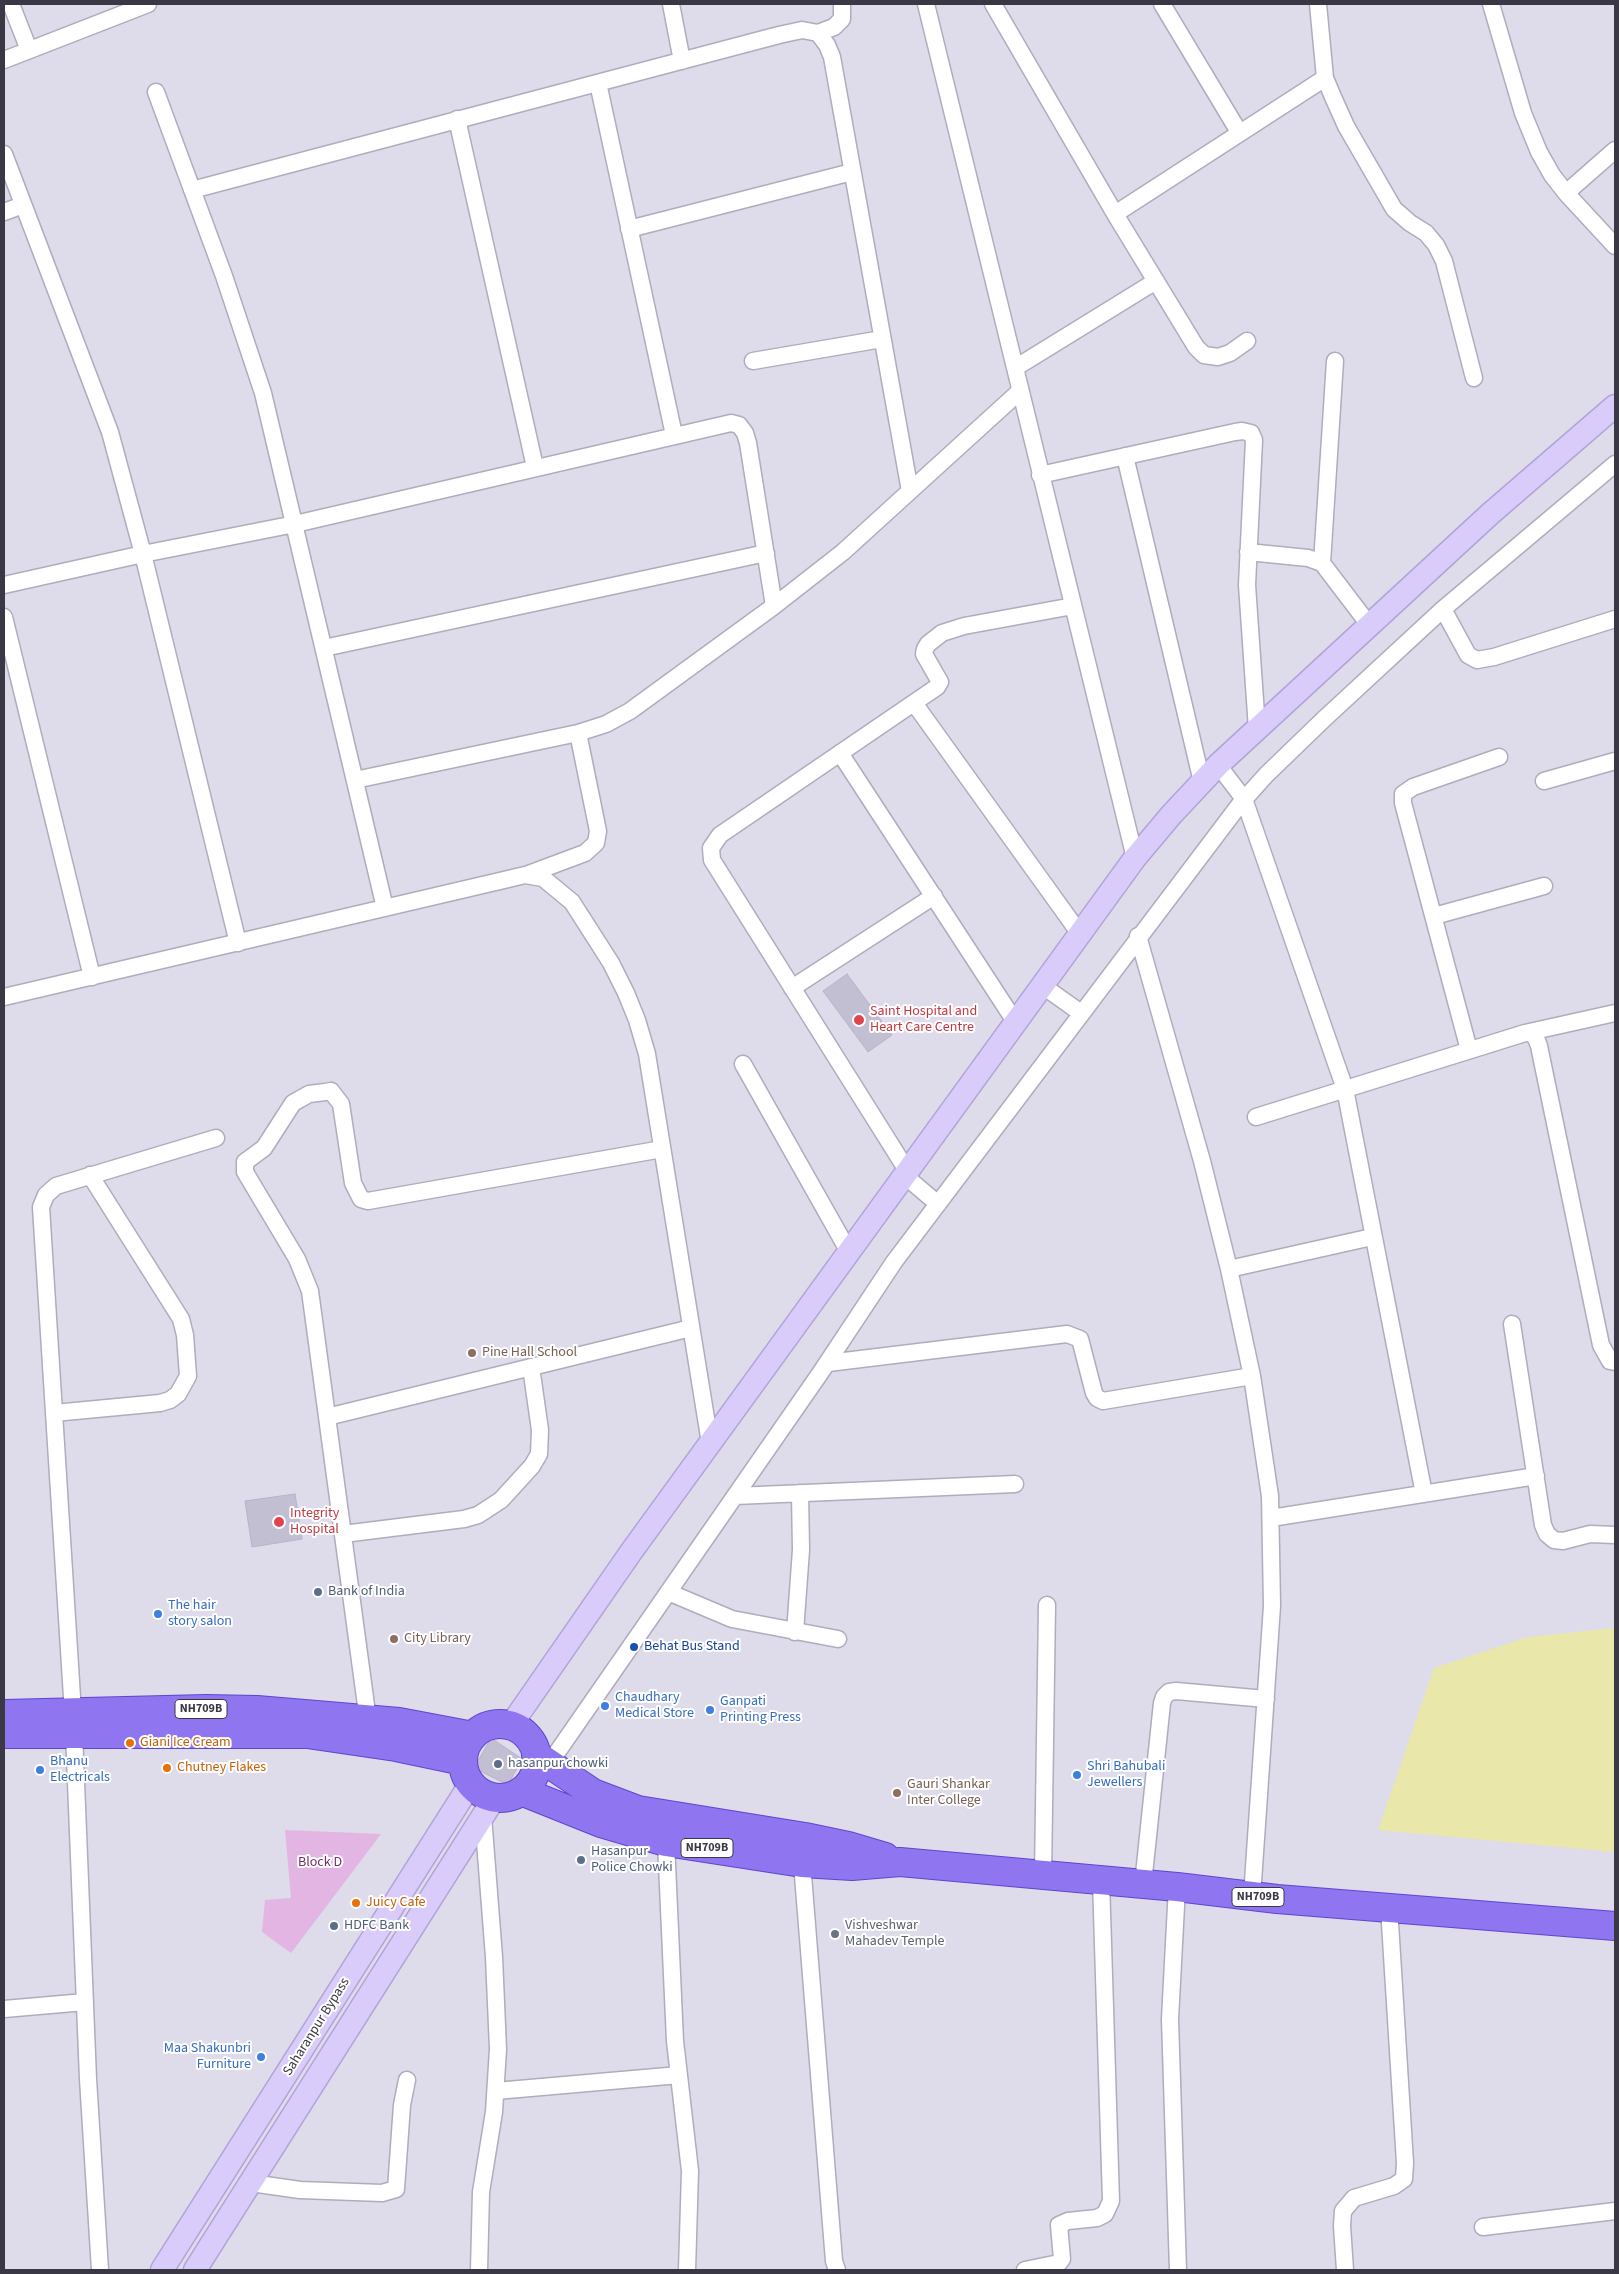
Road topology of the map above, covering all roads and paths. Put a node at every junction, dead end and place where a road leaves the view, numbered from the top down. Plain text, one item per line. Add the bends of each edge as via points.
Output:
1 (11, 4) edge
2 (148, 4) edge
3 (671, 4) edge
4 (842, 4) edge
5 (926, 4) edge
6 (993, 4) edge
7 (1162, 4) edge
8 (1318, 4) edge
9 (1491, 4) edge
10 (818, 33) junction
11 (29, 50) junction
12 (4, 60) edge
13 (682, 61) junction
14 (1325, 78) junction
15 (598, 83) junction
16 (156, 92) dead end
17 (457, 119) junction
18 (1239, 132) junction
19 (1615, 150) edge
20 (4, 154) edge
21 (852, 172) junction
22 (192, 190) junction
23 (1566, 193) junction
24 (23, 205) junction
25 (4, 212) edge
26 (1115, 214) junction
27 (630, 229) junction
28 (1615, 246) edge
29 (1156, 281) junction
30 (882, 339) junction
31 (1247, 341) dead end
32 (753, 361) dead end
33 (1336, 361) dead end
34 (1014, 368) junction
35 (1474, 378) dead end
36 (1020, 391) junction
37 (1615, 406) edge
38 (674, 435) junction
39 (1125, 456) junction
40 (1615, 464) edge
41 (536, 467) junction
42 (1040, 475) junction
43 (910, 491) junction
44 (294, 524) junction
45 (1248, 552) junction
46 (766, 553) junction
47 (143, 554) junction
48 (1322, 563) junction
49 (4, 585) edge
50 (774, 606) junction
51 (1073, 606) junction
52 (1443, 609) junction
53 (4, 617) edge
54 (1615, 618) edge
55 (1370, 626) junction
56 (324, 648) junction
57 (914, 703) junction
58 (1257, 729) junction
59 (578, 733) junction
60 (840, 753) junction
61 (1499, 757) dead end
62 (1615, 761) edge
63 (1222, 770) junction
64 (355, 780) junction
65 (1544, 781) dead end
66 (1202, 782) junction
67 (1240, 795) junction
68 (1135, 858) junction
69 (525, 875) junction
70 (1544, 886) dead end
71 (934, 896) junction
72 (385, 908) junction
73 (1434, 916) junction
74 (1080, 934) junction
75 (1138, 936) junction
76 (238, 943) junction
77 (92, 977) junction
78 (792, 988) junction
79 (1048, 989) junction
80 (4, 997) edge
81 (1077, 1010) junction
82 (1615, 1013) edge
83 (1016, 1023) junction
84 (1525, 1033) junction
85 (1470, 1050) junction
86 (743, 1064) dead end
87 (1345, 1089) junction
88 (1256, 1117) dead end
89 (216, 1138) dead end
90 (662, 1149) junction
91 (90, 1175) junction
92 (909, 1178) junction
93 (934, 1200) junction
94 (1372, 1237) junction
95 (850, 1252) junction
96 (1229, 1269) junction
97 (1512, 1324) dead end
98 (691, 1328) junction
99 (1615, 1362) edge
100 (828, 1363) junction
101 (531, 1367) junction
102 (1252, 1376) junction
103 (54, 1413) junction
104 (327, 1418) junction
105 (710, 1444) junction
106 (1536, 1476) junction
107 (1015, 1484) dead end
108 (800, 1493) junction
109 (1424, 1494) junction
110 (735, 1496) junction
111 (1271, 1518) junction
112 (343, 1534) junction
113 (1615, 1534) edge
114 (668, 1592) junction
115 (1046, 1605) dead end
116 (795, 1632) junction
117 (838, 1640) dead end
118 (1266, 1698) junction
119 (4, 1714) edge
120 (368, 1720) junction
121 (74, 1723) junction
122 (511, 1726) junction
123 (4, 1734) edge
124 (473, 1736) junction
125 (543, 1759) junction
126 (467, 1772) junction
127 (521, 1791) junction
128 (489, 1806) junction
129 (666, 1842) junction
130 (900, 1862) junction
131 (802, 1863) junction
132 (1044, 1875) junction
133 (1101, 1880) junction
134 (1143, 1884) junction
135 (1177, 1887) junction
136 (1252, 1896) junction
137 (1388, 1907) junction
138 (1615, 1926) edge
139 (85, 2002) junction
140 (4, 2009) edge
141 (679, 2075) junction
142 (408, 2080) dead end
143 (496, 2091) junction
144 (251, 2183) junction
145 (1615, 2211) edge
146 (1483, 2227) dead end
147 (100, 2270) edge
148 (162, 2270) edge
149 (195, 2270) edge
150 (479, 2270) edge
151 (687, 2270) edge
152 (837, 2270) edge
153 (1025, 2270) edge
154 (1178, 2270) edge
155 (1345, 2270) edge

1 - 11 street
2 - 11 street
3 - 13 street
4 - 10 street via 842,19 834,27
5 - 34 street
6 - 26 street
7 - 18 street
8 - 14 street
9 - 23 street via 1523,113 1539,152
10 - 13 street via 802,30
10 - 21 street via 832,57
11 - 12 street
13 - 15 street
14 - 18 street
14 - 35 street via 1346,126 1394,208 1426,233 1444,261
15 - 17 street
15 - 27 street
16 - 22 street
17 - 22 street
17 - 41 street
18 - 26 street
19 - 23 street
20 - 24 street
21 - 27 street
21 - 30 street
22 - 44 street via 263,393
23 - 28 street
24 - 25 street
24 - 47 street via 110,432
26 - 29 street
27 - 38 street
29 - 31 street via 1204,355 1218,357
29 - 34 street
30 - 32 street
30 - 43 street
33 - 48 street
34 - 36 street
36 - 42 street
36 - 43 street
37 - 55 street via 1490,514
38 - 41 street
38 - 46 street via 731,423 739,425 745,432
39 - 42 street
39 - 45 street via 1234,432 1252,433
39 - 66 street
40 - 52 street
41 - 44 street
42 - 51 street
43 - 50 street via 843,552
44 - 47 street
44 - 56 street
45 - 48 street via 1308,558
45 - 58 street via 1249,627
46 - 50 street
46 - 56 street
47 - 49 street
47 - 76 street
48 - 55 street
50 - 59 street via 630,711 606,724
51 - 57 street via 942,633 928,644 924,654 940,682
51 - 68 street
52 - 54 street via 1468,655 1477,660
52 - 67 street
53 - 77 street
55 - 58 street
56 - 64 street
57 - 60 street
57 - 74 street
58 - 63 street
59 - 64 street
59 - 69 street via 598,831 596,843 585,852
60 - 71 street
60 - 78 street via 720,835 711,848 712,860
61 - 73 street via 1413,787 1403,794
62 - 65 street
63 - 66 street
63 - 67 street
64 - 72 street
66 - 68 street
67 - 75 street
67 - 87 street
68 - 74 street
69 - 72 street
69 - 90 street via 543,878 572,902 626,993 647,1054
70 - 73 street
71 - 78 street
71 - 83 street
72 - 76 street
73 - 85 street
74 - 79 street
75 - 81 street
75 - 96 street
76 - 77 street
77 - 80 street
78 - 92 street
79 - 81 street
79 - 83 street
81 - 93 street
82 - 84 street
83 - 92 street
84 - 85 street
84 - 99 street via 1531,1033 1539,1046 1601,1345 1610,1361
85 - 87 street
86 - 95 street
87 - 88 street
87 - 94 street
89 - 91 street
90 - 98 street
90 - 104 street via 368,1201 361,1199 353,1183 336,1096 331,1091 309,1094 293,1103 264,1148 244,1166 297,1259 310,1291
91 - 103 street via 56,1186 41,1206
91 - 103 street via 181,1319 188,1376 178,1394 160,1403
92 - 93 street
92 - 95 street
93 - 100 street
94 - 96 street
94 - 109 street
95 - 105 street
96 - 102 street
97 - 106 street
98 - 101 street
98 - 105 street
100 - 102 street via 1067,1334 1080,1339 1094,1392 1103,1401
100 - 110 street
101 - 104 street
101 - 112 street via 540,1430 539,1454 501,1500 489,1509 464,1519
102 - 111 street
103 - 121 street
104 - 112 street
105 - 122 street
106 - 109 street
106 - 113 street via 1543,1525 1546,1534 1554,1540
107 - 108 street
108 - 110 street
108 - 116 street via 801,1550
109 - 111 street
110 - 114 street
111 - 118 street via 1272,1606
112 - 120 street
114 - 116 street via 732,1620
114 - 125 street
115 - 132 street
116 - 117 street
118 - 134 street via 1176,1691 1164,1697
118 - 136 street
119 - 121 highway, NH709B
120 - 121 highway, NH709B via 206,1709
120 - 124 highway, NH709B via 434,1727
121 - 123 highway, NH709B
121 - 126 highway, NH709B via 308,1734 396,1747
121 - 139 street
122 - 124 highway via 497,1724 484,1727
122 - 125 highway, NH709B via 523,1732
124 - 126 highway via 465,1747
125 - 127 highway via 531,1781
125 - 130 highway, NH709B via 593,1794 638,1810 840,1844
126 - 128 highway, NH709B
126 - 148 street, Saharanpur Bypass
127 - 128 highway
127 - 129 highway, NH709B via 601,1823
128 - 143 street via 498,2049
128 - 144 street
129 - 131 highway, NH709B
129 - 141 street via 672,2002
130 - 131 highway, NH709B via 852,1866
130 - 132 highway, NH709B
131 - 152 street
132 - 133 highway, NH709B
133 - 134 highway, NH709B
133 - 153 street via 1110,2201 1105,2214 1097,2218 1059,2225 1062,2258 1059,2263
134 - 135 highway, NH709B
135 - 136 highway, NH709B
135 - 154 street via 1170,2020
136 - 137 highway, NH709B
137 - 138 highway, NH709B
137 - 155 street via 1404,2179 1394,2186 1354,2198 1344,2211
139 - 140 street
139 - 147 street
141 - 143 street
141 - 151 street via 690,2171
142 - 144 street via 402,2105 396,2189 382,2193 300,2190
143 - 150 street via 481,2192
144 - 149 street
145 - 146 street

